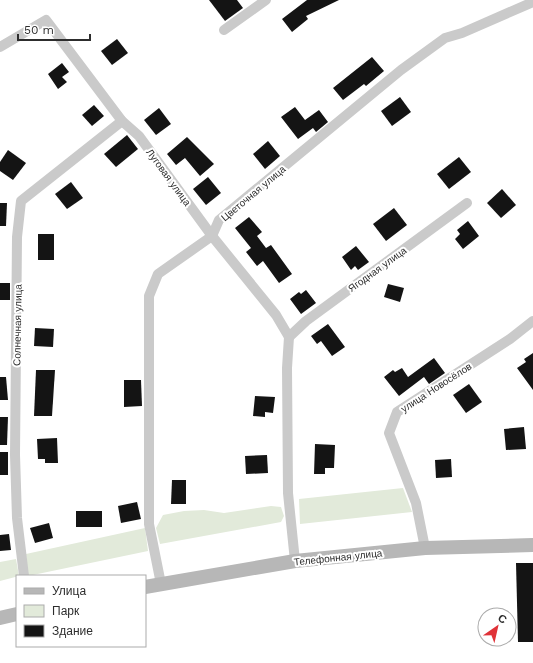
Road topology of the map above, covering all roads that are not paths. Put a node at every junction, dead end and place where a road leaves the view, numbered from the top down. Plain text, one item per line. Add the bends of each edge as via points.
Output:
1 (266, 0) edge
2 (533, 2) edge
3 (224, 30) dead end
4 (0, 47) edge
5 (122, 121) junction
6 (467, 203) dead end
7 (212, 236) junction
8 (533, 321) edge
9 (289, 337) junction
10 (533, 544) edge
11 (425, 548) junction
12 (295, 561) junction
13 (24, 575) edge
14 (161, 584) junction
15 (146, 587) edge
16 (16, 614) edge
17 (0, 618) edge

1 - 3 street
2 - 7 street, Цветочная улица via 445,38 401,70 219,220
4 - 5 street, Луговая улица via 46,20
5 - 7 street, Луговая улица via 139,136
5 - 13 street, Солнечная улица via 21,201 17,237 15,456 17,518
6 - 9 street, Ягодная улица via 306,321
7 - 9 street, Луговая улица via 276,315
7 - 14 street, Цветочная улица via 158,274 149,296 149,524
8 - 11 street, улица Новосёлов via 510,339 397,412 388,433 416,503
9 - 12 street via 288,493
10 - 11 street, Телефонная улица
11 - 12 street, Телефонная улица
12 - 14 street, Телефонная улица
14 - 15 street, Телефонная улица
16 - 17 street

